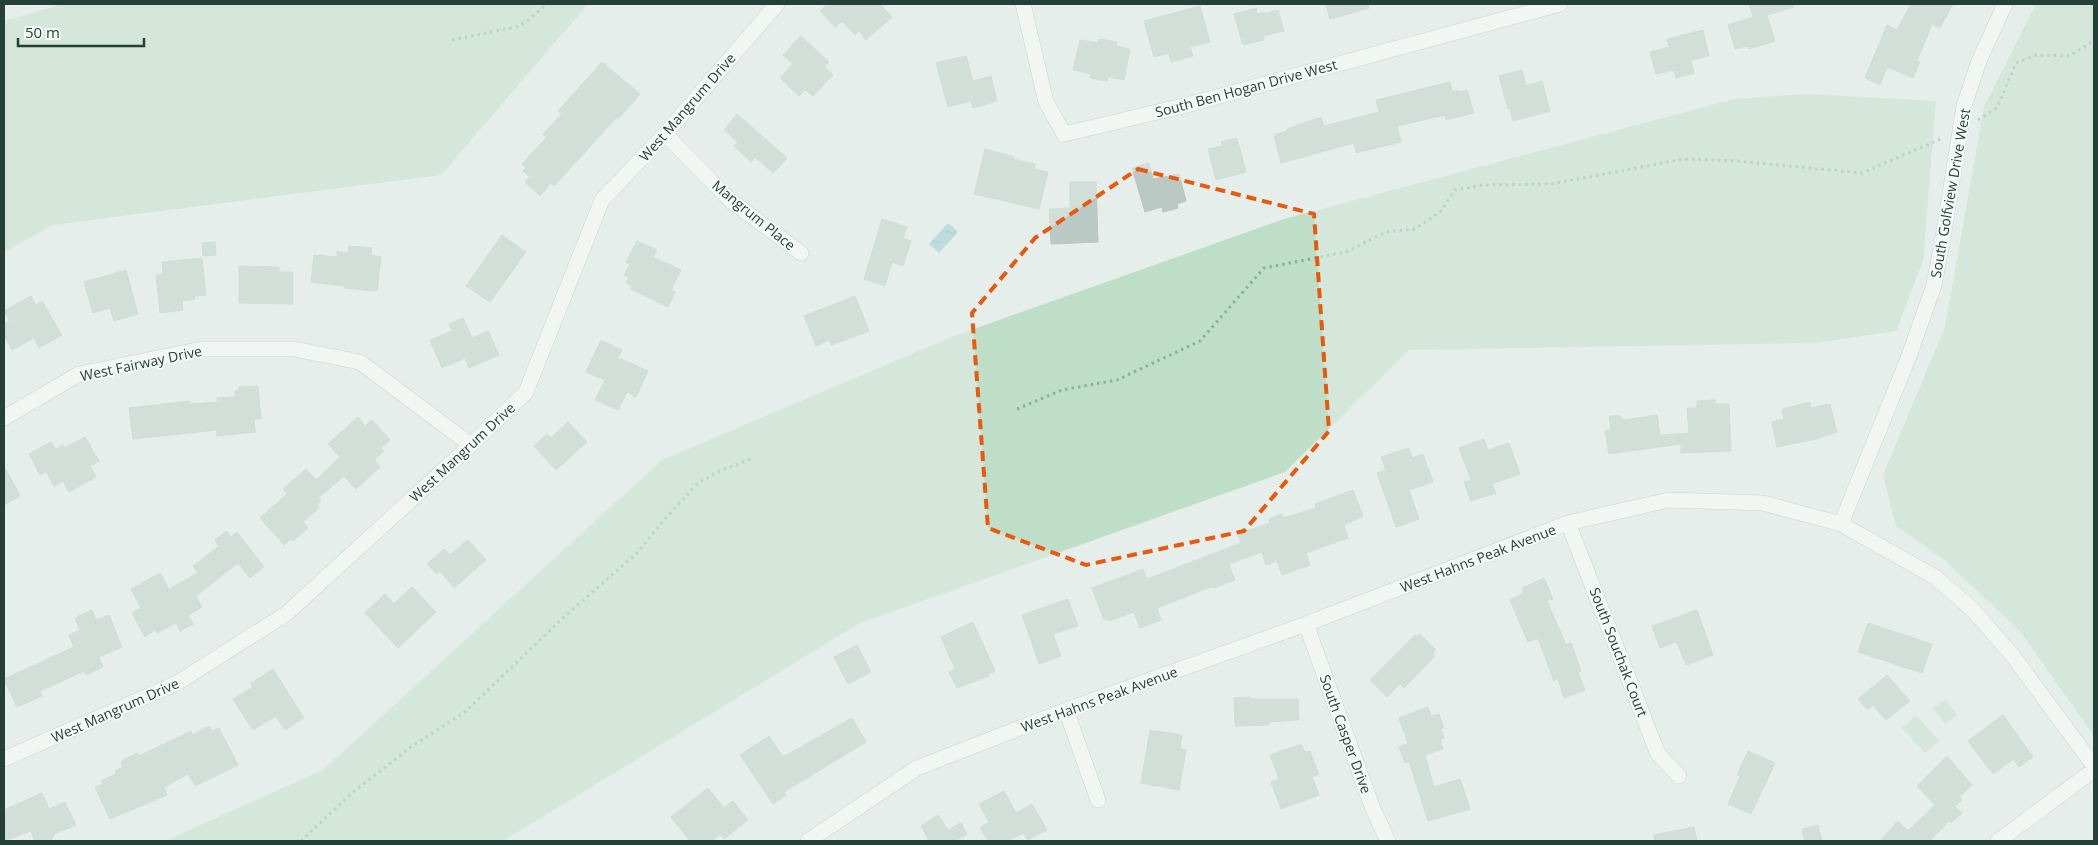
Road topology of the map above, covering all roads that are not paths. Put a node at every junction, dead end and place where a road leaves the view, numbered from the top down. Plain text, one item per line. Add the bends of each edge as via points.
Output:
1 (777, 4) edge
2 (1023, 4) edge
3 (1560, 4) edge
4 (2005, 4) edge
5 (665, 134) junction
6 (800, 253) dead end
7 (4, 418) edge
8 (470, 446) junction
9 (1568, 522) junction
10 (1841, 524) junction
11 (1306, 624) junction
12 (1066, 710) junction
13 (4, 759) edge
14 (2094, 766) edge
15 (2094, 770) edge
16 (1678, 776) dead end
17 (1098, 800) dead end
18 (808, 841) edge
19 (1388, 841) edge
20 (1998, 841) edge

1 - 5 street, West Mangrum Drive
2 - 3 street, South Ben Hogan Drive West via 1046,102 1064,134 1183,106
4 - 10 street, South Golfview Drive West via 1979,61 1964,106 1934,285
5 - 6 street, Mangrum Place via 731,201
5 - 8 street, West Mangrum Drive via 602,200 526,392
7 - 8 street, West Fairway Drive via 80,374 202,348 294,349 360,362
8 - 13 street, West Mangrum Drive via 286,614 177,683
9 - 10 street, West Hahns Peak Avenue via 1668,500 1763,503
9 - 11 street, West Hahns Peak Avenue
9 - 16 street, South Souchak Court via 1658,754
10 - 14 street, West Hahns Peak Avenue via 1935,577 1973,610 2013,656
11 - 12 street, West Hahns Peak Avenue
11 - 19 street, South Casper Drive via 1373,809
12 - 17 street
12 - 18 street, West Hahns Peak Avenue via 918,768
15 - 20 street

